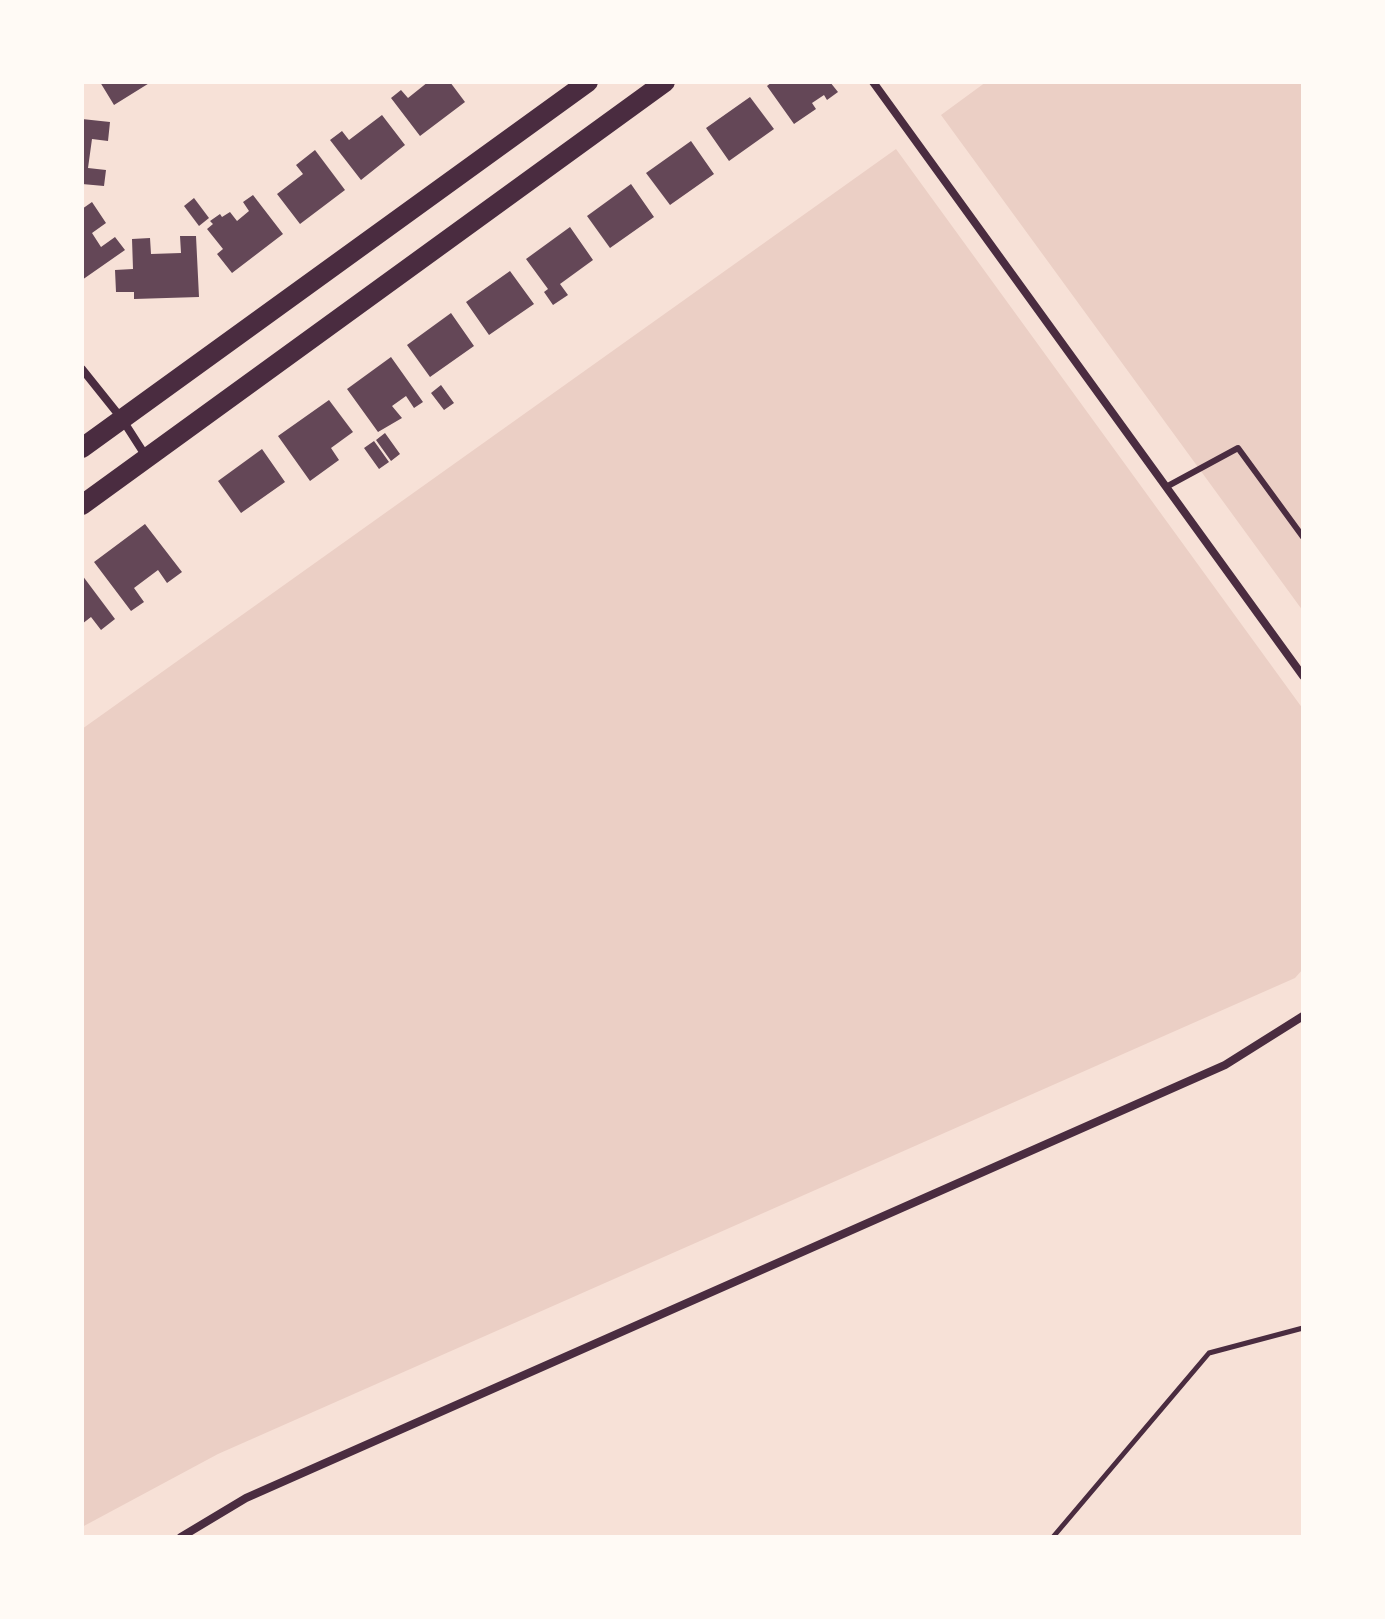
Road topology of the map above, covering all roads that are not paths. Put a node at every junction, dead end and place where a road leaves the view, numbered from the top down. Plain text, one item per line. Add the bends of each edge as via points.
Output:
1 (588, 82) edge
2 (665, 82) edge
3 (873, 82) edge
4 (82, 369) edge
5 (122, 419) junction
6 (82, 448) edge
7 (147, 458) junction
8 (1166, 487) junction
9 (82, 505) edge
10 (1303, 537) edge
11 (1303, 676) edge
12 (1303, 1016) edge
13 (181, 1537) edge

1 - 5 main road
2 - 7 main road
3 - 8 street
4 - 5 street
5 - 6 main road
5 - 7 street
7 - 9 main road
8 - 10 lane via 1238,448
8 - 11 street
12 - 13 street via 1225,1065 246,1498

